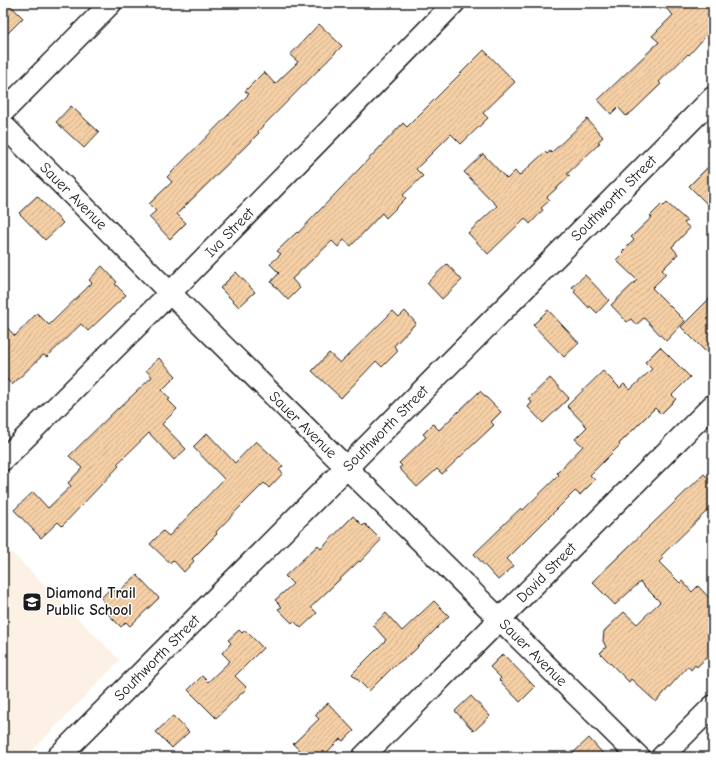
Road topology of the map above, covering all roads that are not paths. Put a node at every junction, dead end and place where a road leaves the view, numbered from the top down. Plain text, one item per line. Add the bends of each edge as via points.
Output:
1 (111, 3) edge
2 (454, 3) edge
3 (713, 98) edge
4 (3, 112) edge
5 (3, 125) edge
6 (170, 293) junction
7 (713, 405) edge
8 (3, 460) edge
9 (346, 468) junction
10 (500, 620) junction
11 (713, 706) edge
12 (58, 757) edge
13 (362, 757) edge
14 (638, 757) edge
15 (662, 757) edge

1 - 4 street
2 - 6 street, Iva Street
3 - 9 main road, Southworth Street
5 - 6 street, Sauer Avenue
6 - 8 street, Iva Street
6 - 9 street, Sauer Avenue
7 - 10 street, David Street
9 - 10 street, Sauer Avenue
9 - 12 main road, Southworth Street
10 - 13 street, David Street
10 - 14 street, Sauer Avenue
11 - 15 street

